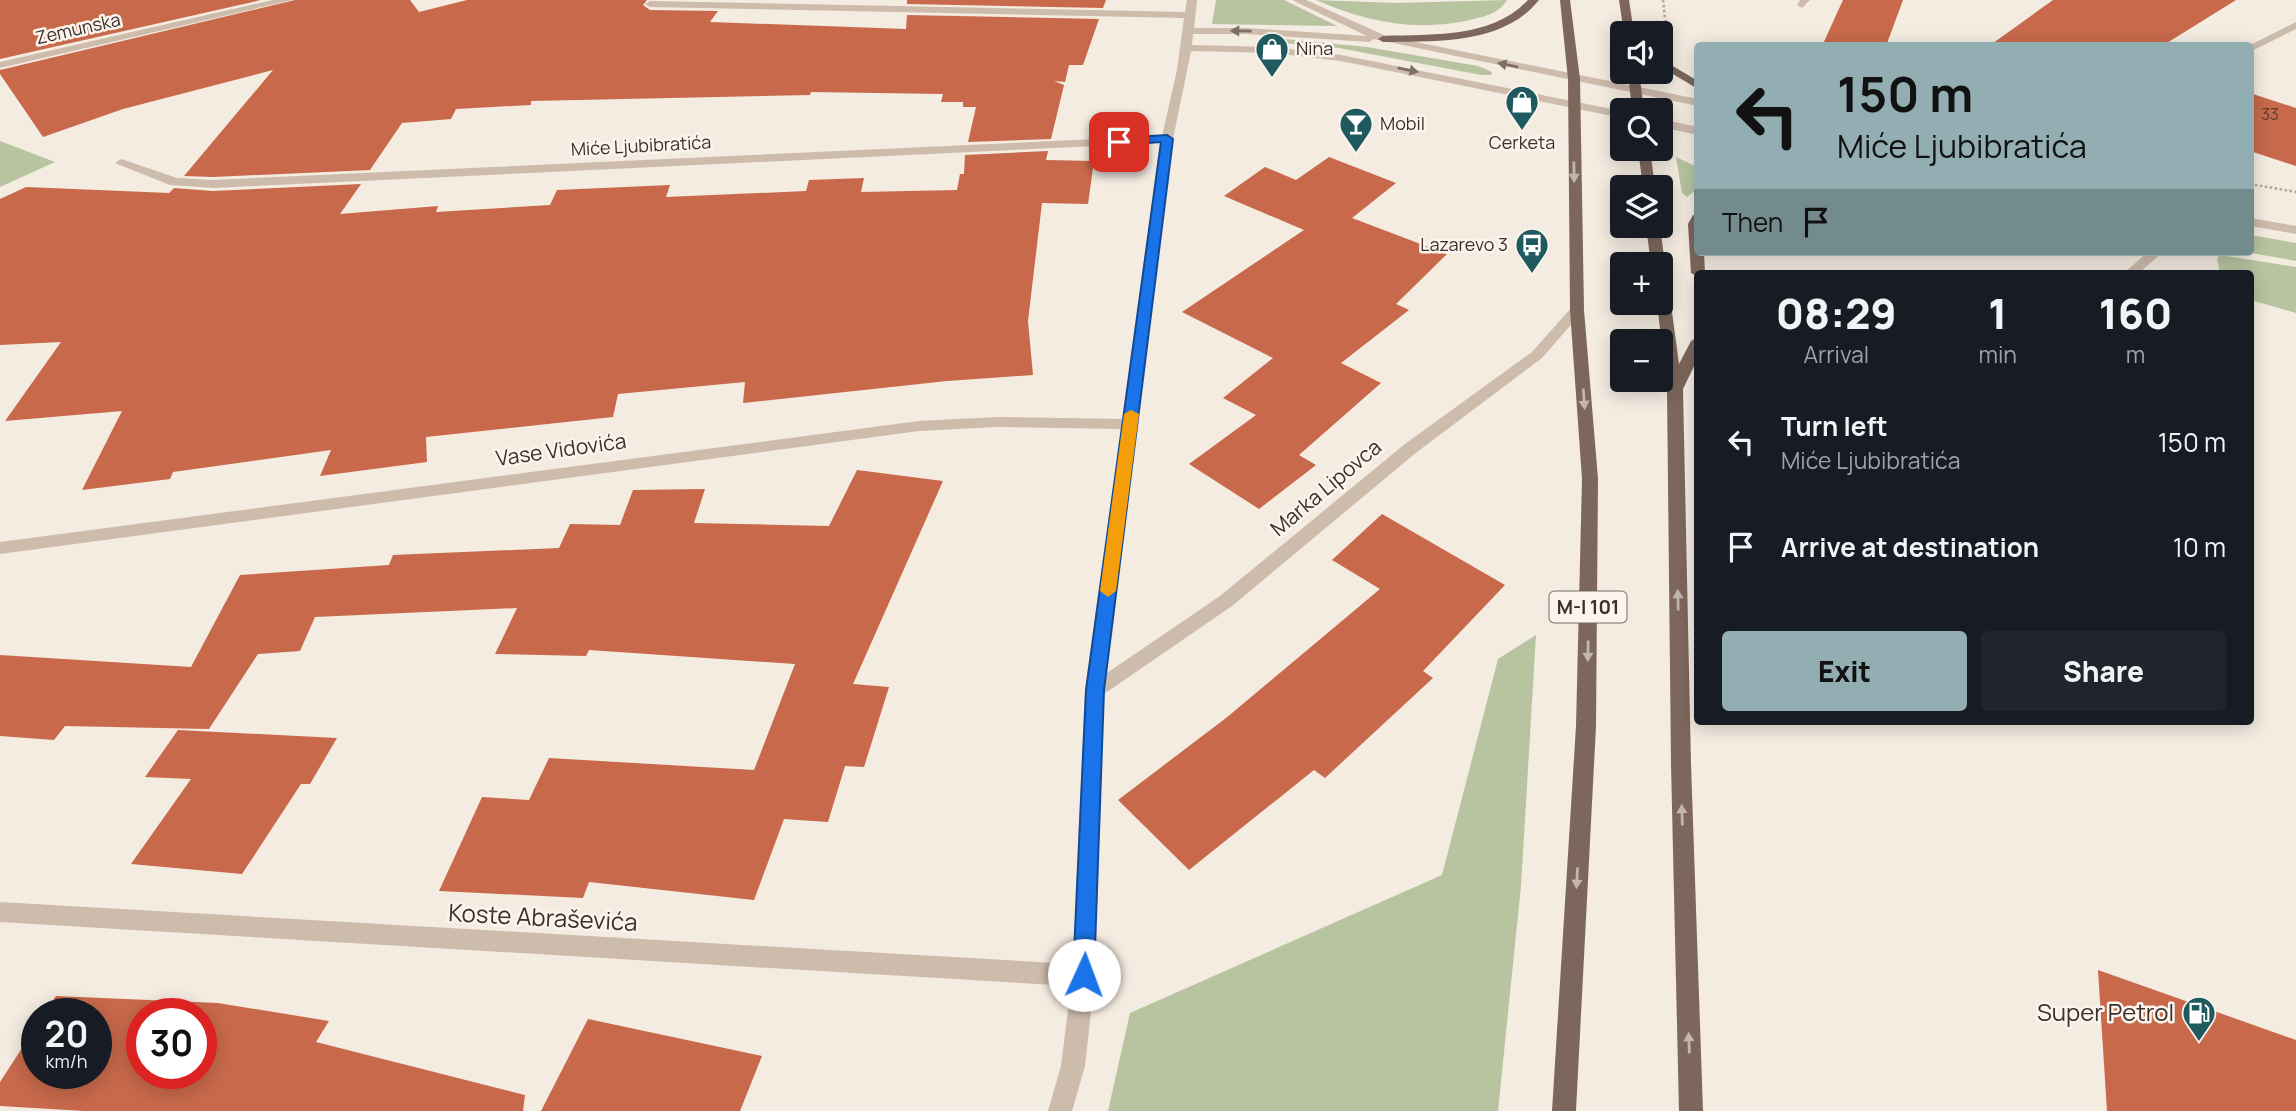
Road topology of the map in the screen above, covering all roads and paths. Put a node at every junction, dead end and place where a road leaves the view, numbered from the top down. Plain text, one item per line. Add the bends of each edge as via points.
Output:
1 (287, 0) edge
2 (1192, 0) edge
3 (1297, 0) edge
4 (1534, 0) edge
5 (1565, 0) edge
6 (1624, 0) edge
7 (650, 4) dead end
8 (1189, 15) junction
9 (1627, 20) edge
10 (2296, 26) edge
11 (1187, 31) junction
12 (1382, 39) junction
13 (2254, 47) edge
14 (1187, 48) junction
15 (0, 65) edge
16 (1673, 70) edge
17 (1574, 79) junction
18 (1694, 83) edge
19 (1634, 84) edge
20 (1635, 91) junction
21 (1636, 98) edge
22 (1694, 102) edge
23 (1574, 104) junction
24 (1610, 112) edge
25 (1673, 126) edge
26 (1694, 130) edge
27 (1167, 139) junction
28 (121, 163) dead end
29 (2254, 185) edge
30 (2296, 192) edge
31 (2254, 223) edge
32 (2296, 230) edge
33 (2151, 256) edge
34 (2135, 270) edge
35 (1577, 310) junction
36 (1665, 315) edge
37 (1694, 349) edge
38 (1675, 389) junction
39 (1130, 424) junction
40 (0, 548) edge
41 (1095, 690) junction
42 (0, 912) edge
43 (1084, 975) junction
44 (1060, 1111) edge
45 (1564, 1111) edge
46 (1691, 1111) edge

1 - 15 street, Zemunska
2 - 8 street
3 - 12 street
4 - 12 main road via 1510,23 1491,29
5 - 17 main road, M-I 101
6 - 9 main road
7 - 8 street
8 - 11 street
10 - 13 street
12 -> 11 street
11 - 14 street
17 -> 12 street
14 -> 23 street via 1261,49 1341,58
14 - 27 street
16 - 18 main road
17 - 20 street
17 - 23 main road, M-I 101
19 - 20 main road
20 - 21 main road
20 - 22 street
23 - 24 street
23 -> 35 main road, M-I 101
25 - 26 street
27 - 28 street, Miće Ljubibratića via 212,184 175,182
27 - 39 street
29 - 30 path
31 - 32 street
33 - 34 street
35 - 41 street, Marka Lipovca via 1537,355 1410,448 1226,601
35 -> 45 main road, M-I 101 via 1590,479 1587,700
36 - 38 main road
37 - 38 main road
46 -> 38 main road
39 - 40 street, Vase Vidovića via 919,426
39 - 41 street
41 - 43 street
42 - 43 street, Koste Abraševića
43 - 44 street via 1073,1066

